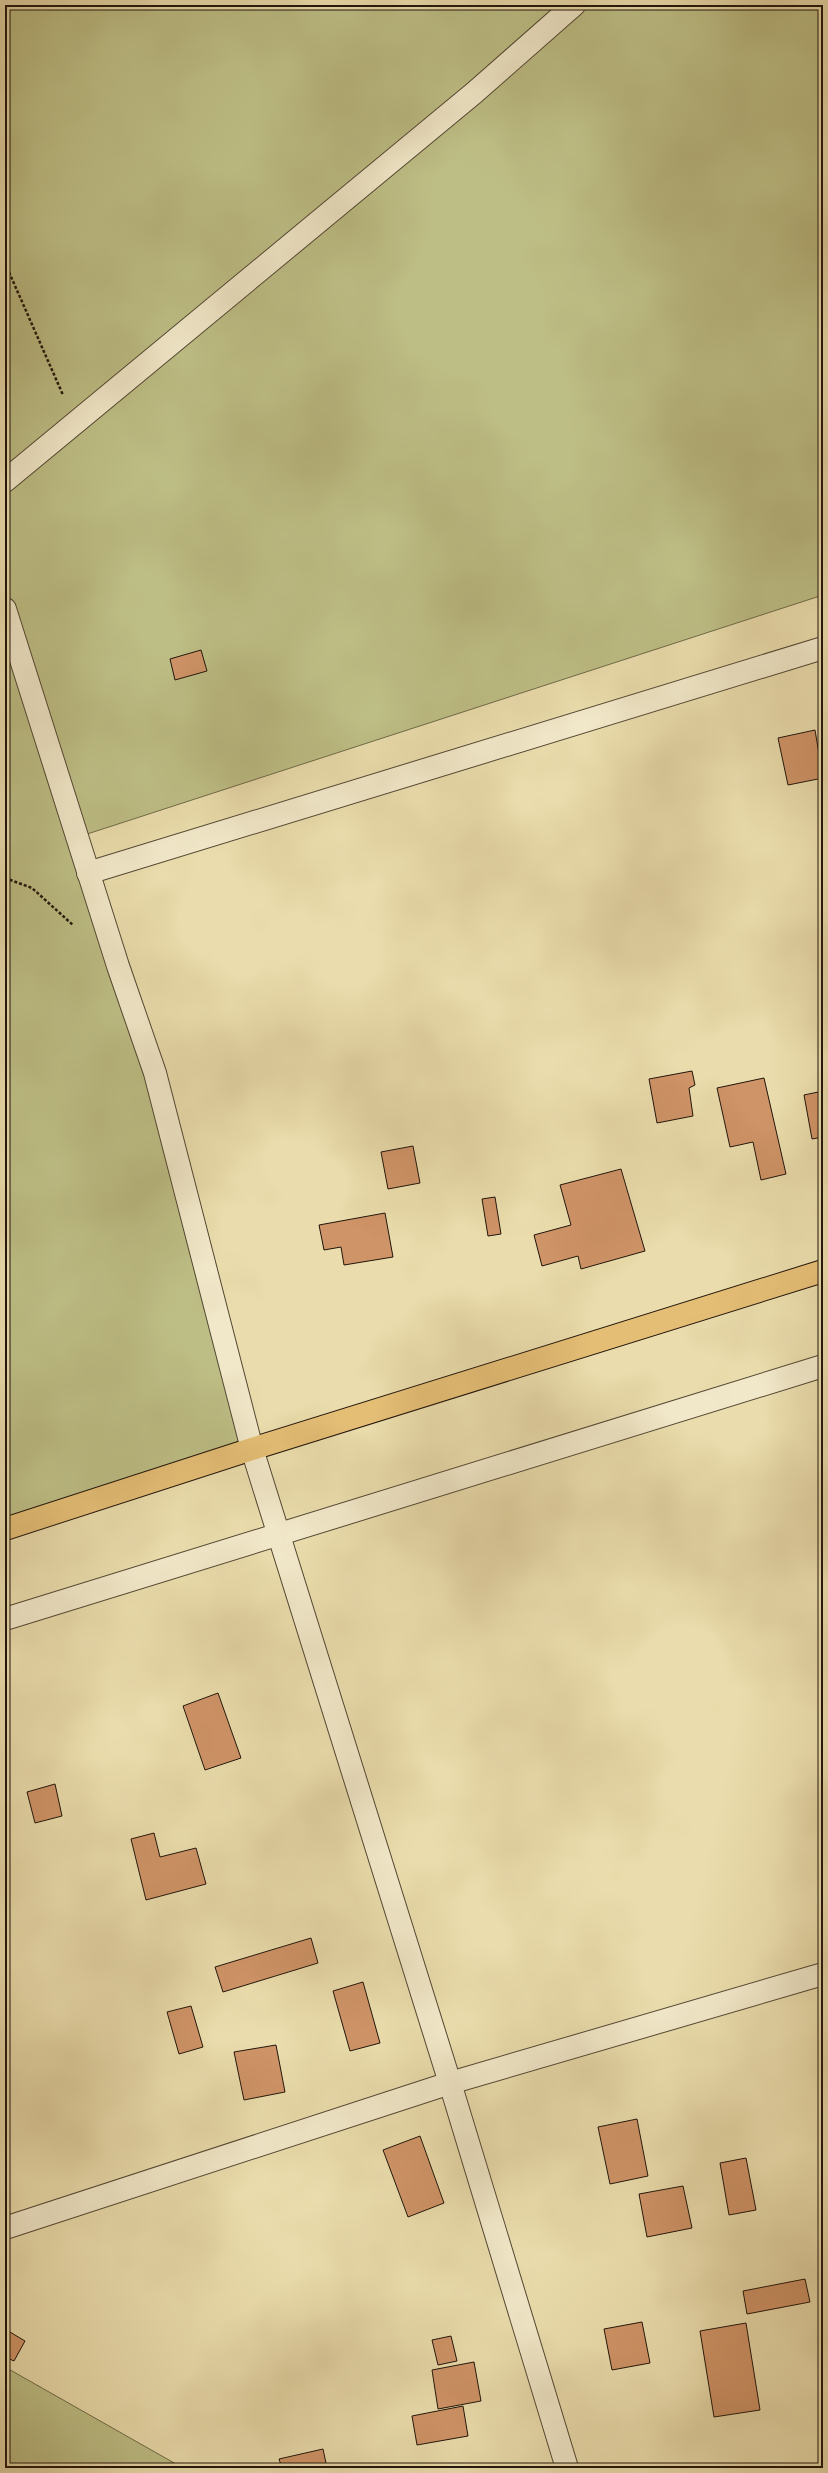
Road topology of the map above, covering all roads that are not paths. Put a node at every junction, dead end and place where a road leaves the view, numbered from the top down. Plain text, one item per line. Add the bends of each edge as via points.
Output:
1 (574, 5) edge
2 (5, 481) edge
3 (5, 609) edge
4 (823, 648) edge
5 (88, 872) junction
6 (823, 1270) edge
7 (823, 1366) edge
8 (252, 1449) junction
9 (5, 1529) edge
10 (278, 1533) junction
11 (5, 1619) edge
12 (823, 1974) edge
13 (450, 2083) junction
14 (5, 2228) edge
15 (567, 2468) edge

1 - 2 street via 474,93
3 - 5 street
4 - 5 street
5 - 8 street via 155,1073
6 - 8 highway
7 - 10 street
8 - 9 highway
8 - 10 street
10 - 11 street
10 - 13 street
12 - 13 street
13 - 14 street
13 - 15 street

